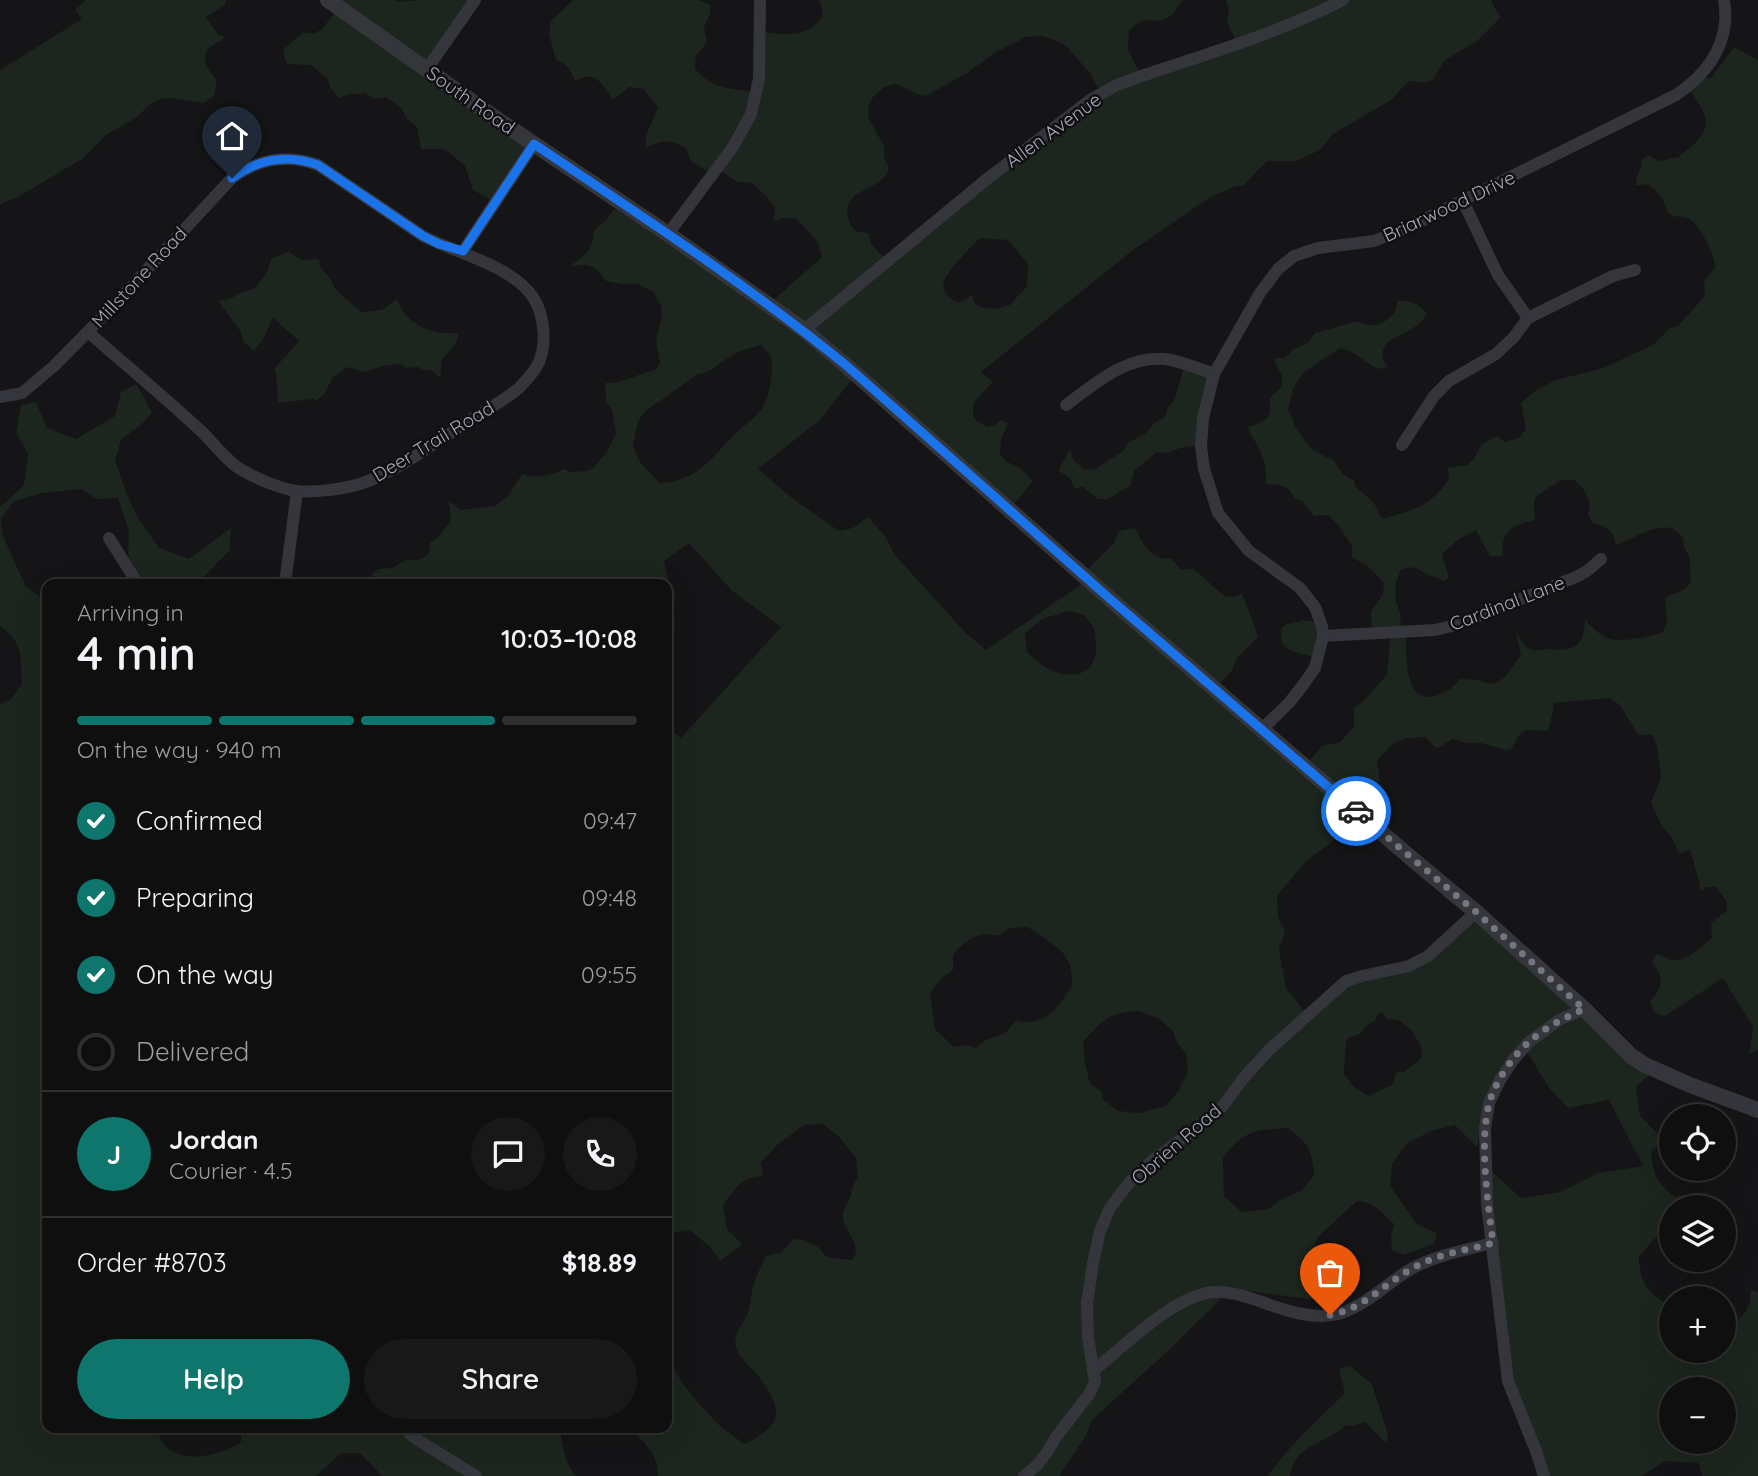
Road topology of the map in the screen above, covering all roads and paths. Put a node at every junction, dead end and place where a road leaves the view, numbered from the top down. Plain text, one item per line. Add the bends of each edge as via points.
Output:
1 (328, 0) edge
2 (475, 0) edge
3 (760, 0) edge
4 (1343, 0) edge
5 (1724, 0) edge
6 (427, 69) junction
7 (534, 144) junction
8 (1463, 201) junction
9 (668, 233) junction
10 (463, 251) junction
11 (1635, 270) dead end
12 (1528, 318) junction
13 (804, 330) junction
14 (88, 332) junction
15 (1214, 374) junction
16 (0, 397) edge
17 (1066, 405) dead end
18 (1402, 445) dead end
19 (297, 491) junction
20 (109, 538) dead end
21 (1601, 559) dead end
22 (135, 579) edge
23 (286, 579) edge
24 (1323, 636) junction
25 (1261, 730) junction
26 (1476, 912) junction
27 (1584, 1009) junction
28 (1758, 1110) edge
29 (1493, 1243) junction
30 (1093, 1371) junction
31 (409, 1433) edge
32 (475, 1476) edge
33 (1024, 1476) edge
34 (1544, 1476) edge

1 - 6 street, South Road
2 - 6 street
3 - 9 street via 759,79 751,114 733,147
4 - 13 street, Allen Avenue via 1281,29 1136,78 1090,100
5 - 8 street, Briarwood Drive via 1725,24 1718,50 1693,84
6 - 7 street, South Road
7 - 9 street, South Road
7 - 10 street
8 - 12 street via 1498,275
8 - 15 street, Briarwood Drive via 1374,241 1294,256 1260,293
9 - 13 street, South Road
10 - 14 street, Millstone Road via 423,236 318,165 273,159 232,178
10 - 19 street, Deer Trail Road via 512,277 534,299 543,326 537,366 507,397 376,478 340,489
11 - 12 street via 1613,276
12 - 18 street via 1496,354 1449,381 1434,396
13 - 25 street, South Road
14 - 16 street, Millstone Road via 22,393
14 - 19 street, Deer Trail Road via 239,469
15 - 17 street via 1171,360 1137,361
15 - 24 street, Briarwood Drive via 1201,446 1203,469 1218,513 1249,551 1300,588 1315,607
19 - 23 street
20 - 22 street
21 - 24 street, Cardinal Lane via 1576,577 1457,625 1411,633
24 - 25 street via 1315,667 1289,703
25 - 26 street, South Road
26 - 27 street, South Road
26 - 30 street, Obrien Road via 1428,957 1346,981 1270,1049 1222,1107 1128,1184 1100,1231 1093,1264 1087,1303
27 - 28 street, South Road via 1645,1065
27 - 29 street via 1529,1042 1513,1060 1489,1103 1487,1204
29 - 30 street via 1419,1265 1363,1302 1330,1315 1293,1312 1238,1294 1201,1295 1180,1303
29 - 34 street via 1508,1381
30 - 33 street, Obrien Road via 1090,1393 1046,1454
31 - 32 street

